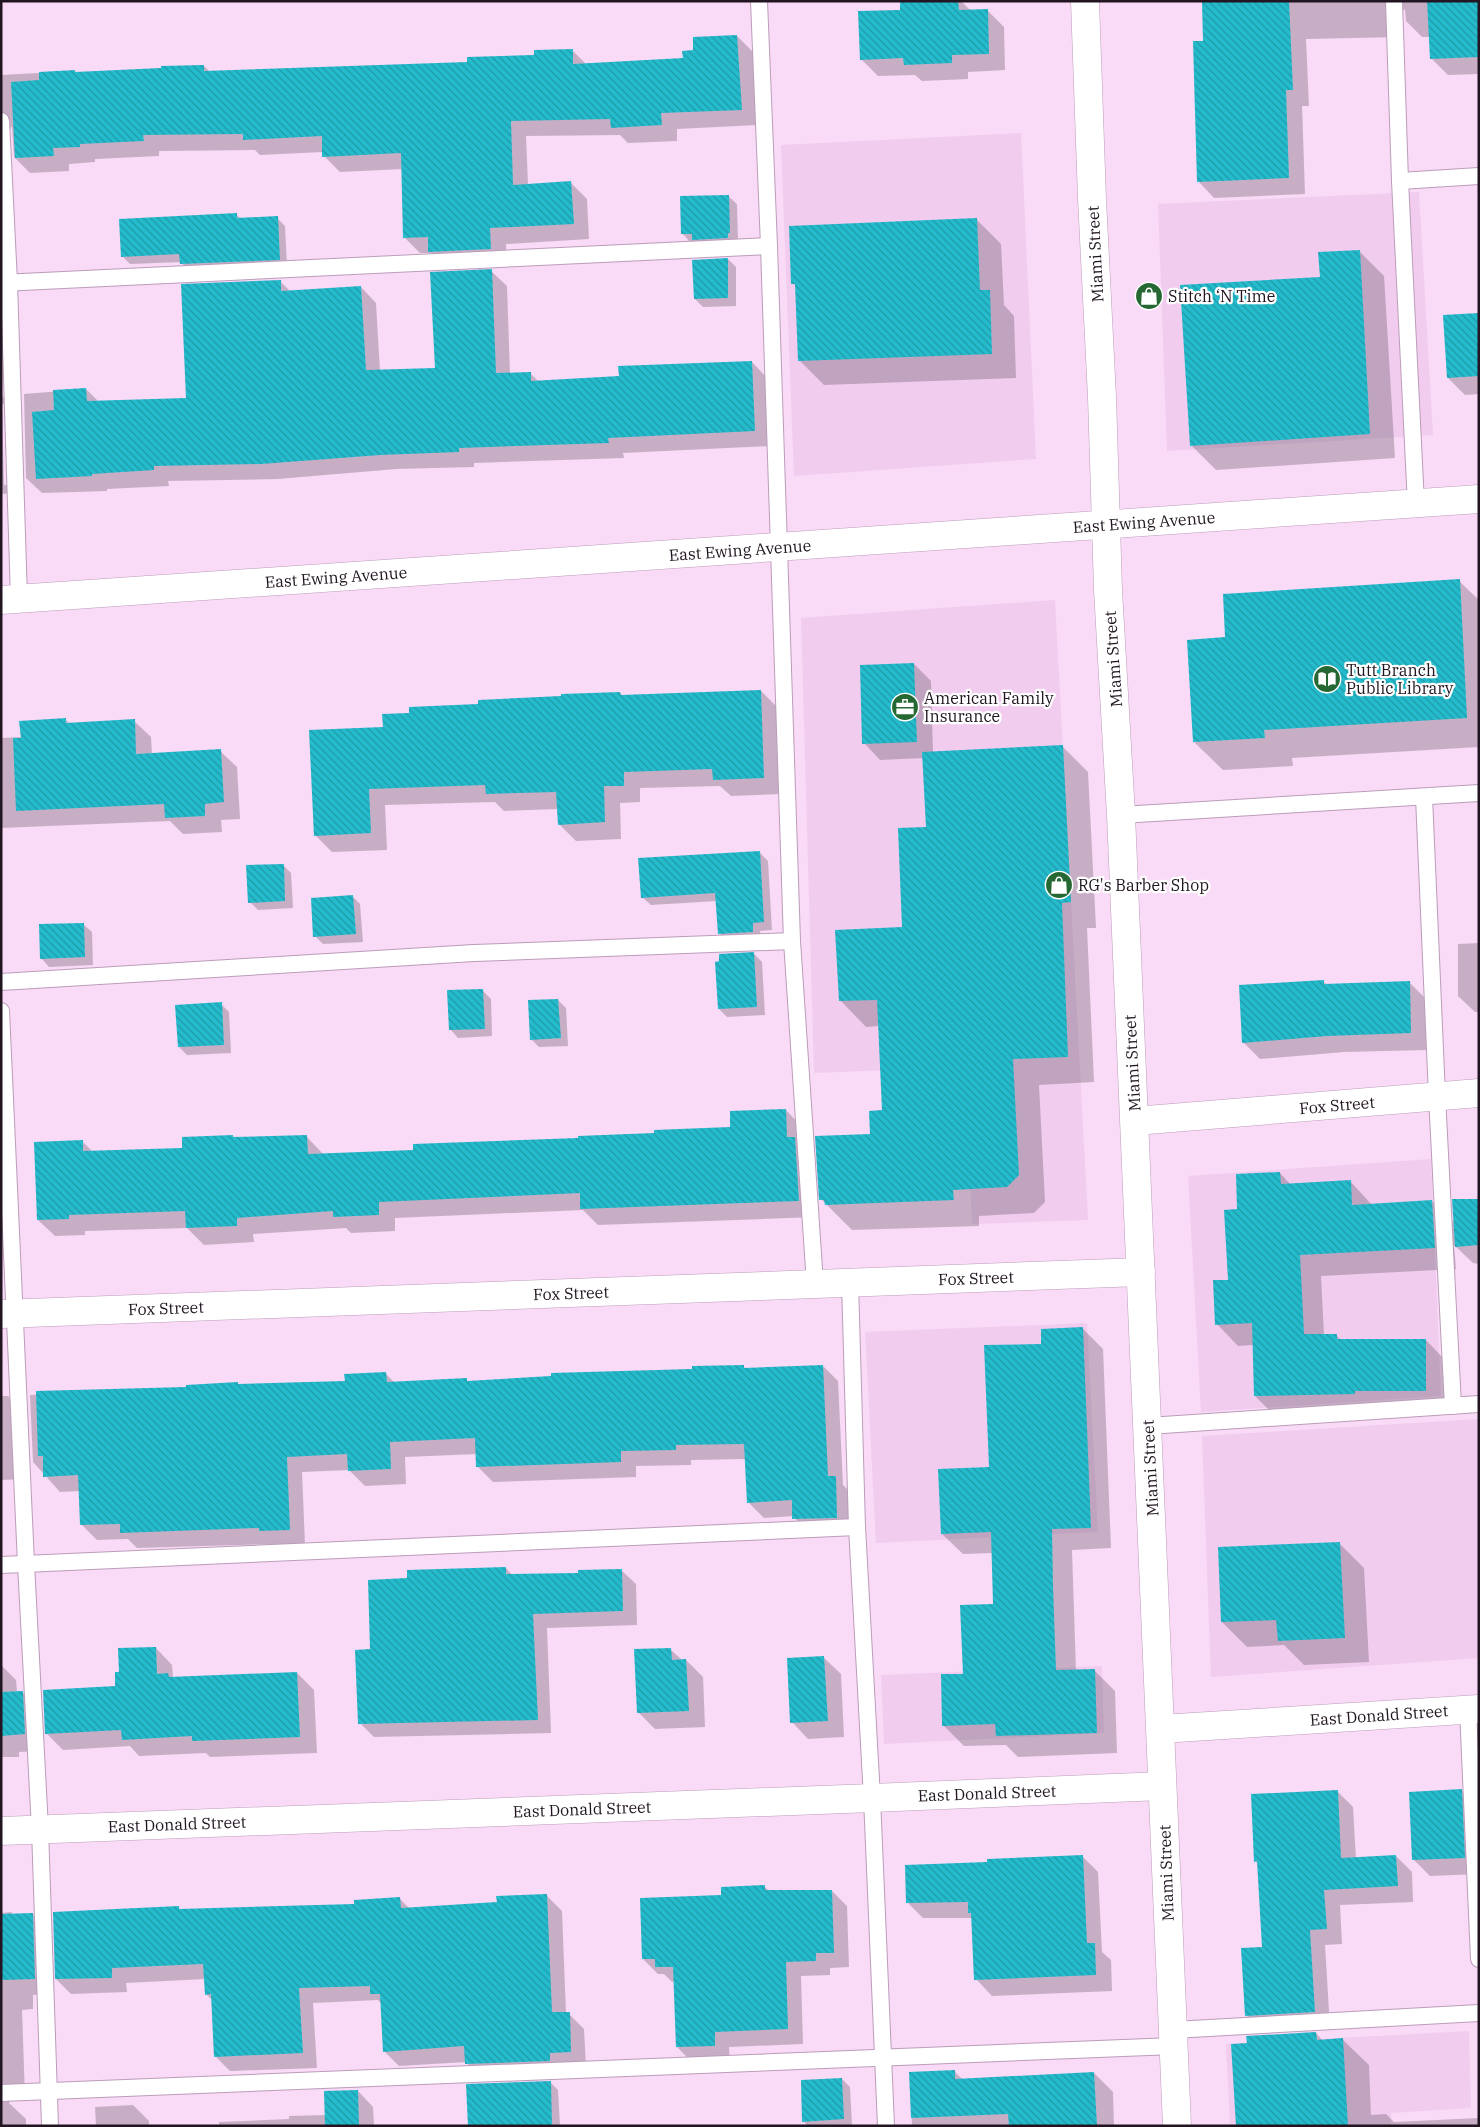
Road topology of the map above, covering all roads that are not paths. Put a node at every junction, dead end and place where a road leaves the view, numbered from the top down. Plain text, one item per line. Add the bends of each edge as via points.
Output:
1 (759, 1) edge
2 (1085, 1) edge
3 (1394, 1) edge
4 (1, 121) edge
5 (1479, 176) edge
6 (1400, 181) junction
7 (770, 246) junction
8 (5, 282) edge
9 (1479, 499) edge
10 (1416, 504) junction
11 (1105, 524) junction
12 (780, 547) junction
13 (10, 599) edge
14 (1479, 793) edge
15 (1424, 797) junction
16 (1121, 815) junction
17 (792, 941) junction
18 (1, 982) edge
19 (1, 1011) edge
20 (1479, 1093) edge
21 (1437, 1096) junction
22 (1135, 1121) junction
23 (1140, 1272) junction
24 (850, 1282) junction
25 (815, 1284) junction
26 (8, 1314) edge
27 (1479, 1404) edge
28 (1453, 1406) junction
29 (1148, 1426) junction
30 (857, 1527) junction
31 (26, 1564) junction
32 (1, 1566) edge
33 (1474, 1709) edge
34 (1160, 1729) junction
35 (1162, 1786) junction
36 (872, 1798) junction
37 (40, 1829) junction
38 (1, 1830) edge
39 (1479, 1959) edge
40 (1479, 2014) edge
41 (1173, 2038) junction
42 (884, 2059) junction
43 (49, 2092) junction
44 (1, 2093) edge
45 (50, 2126) edge
46 (886, 2126) edge
47 (1177, 2126) edge

1 - 7 lane
2 - 11 street, Miami Street
3 - 6 lane
4 - 8 lane
5 - 6 lane
6 - 10 lane
7 - 8 lane
7 - 12 lane
8 - 13 lane
9 - 10 street, East Ewing Avenue
10 - 11 street, East Ewing Avenue
11 - 12 street, East Ewing Avenue
11 - 16 street, Miami Street
12 - 13 street, East Ewing Avenue
12 - 17 lane
14 - 15 lane
15 - 16 lane
15 - 21 lane
16 - 22 street, Miami Street
17 - 18 lane via 464,953
17 - 25 lane
19 - 26 lane
20 - 21 street, Fox Street
21 - 22 street, Fox Street
21 - 28 lane
22 - 23 street, Miami Street
23 - 24 street, Fox Street
23 - 29 street, Miami Street
24 - 25 street, Fox Street
24 - 30 lane
25 - 26 street, Fox Street
26 - 31 lane
27 - 28 lane
28 - 29 lane
29 - 34 street, Miami Street
30 - 31 lane
30 - 36 lane
31 - 32 lane
31 - 37 lane
33 - 34 street, East Donald Street
33 - 39 lane
34 - 35 street, Miami Street
35 - 36 street, East Donald Street
35 - 41 street, Miami Street
36 - 37 street, East Donald Street
36 - 42 lane
37 - 38 street, East Donald Street
37 - 43 lane
40 - 41 lane
41 - 42 lane
41 - 47 street, Miami Street
42 - 43 lane
42 - 46 lane
43 - 44 lane
43 - 45 lane

